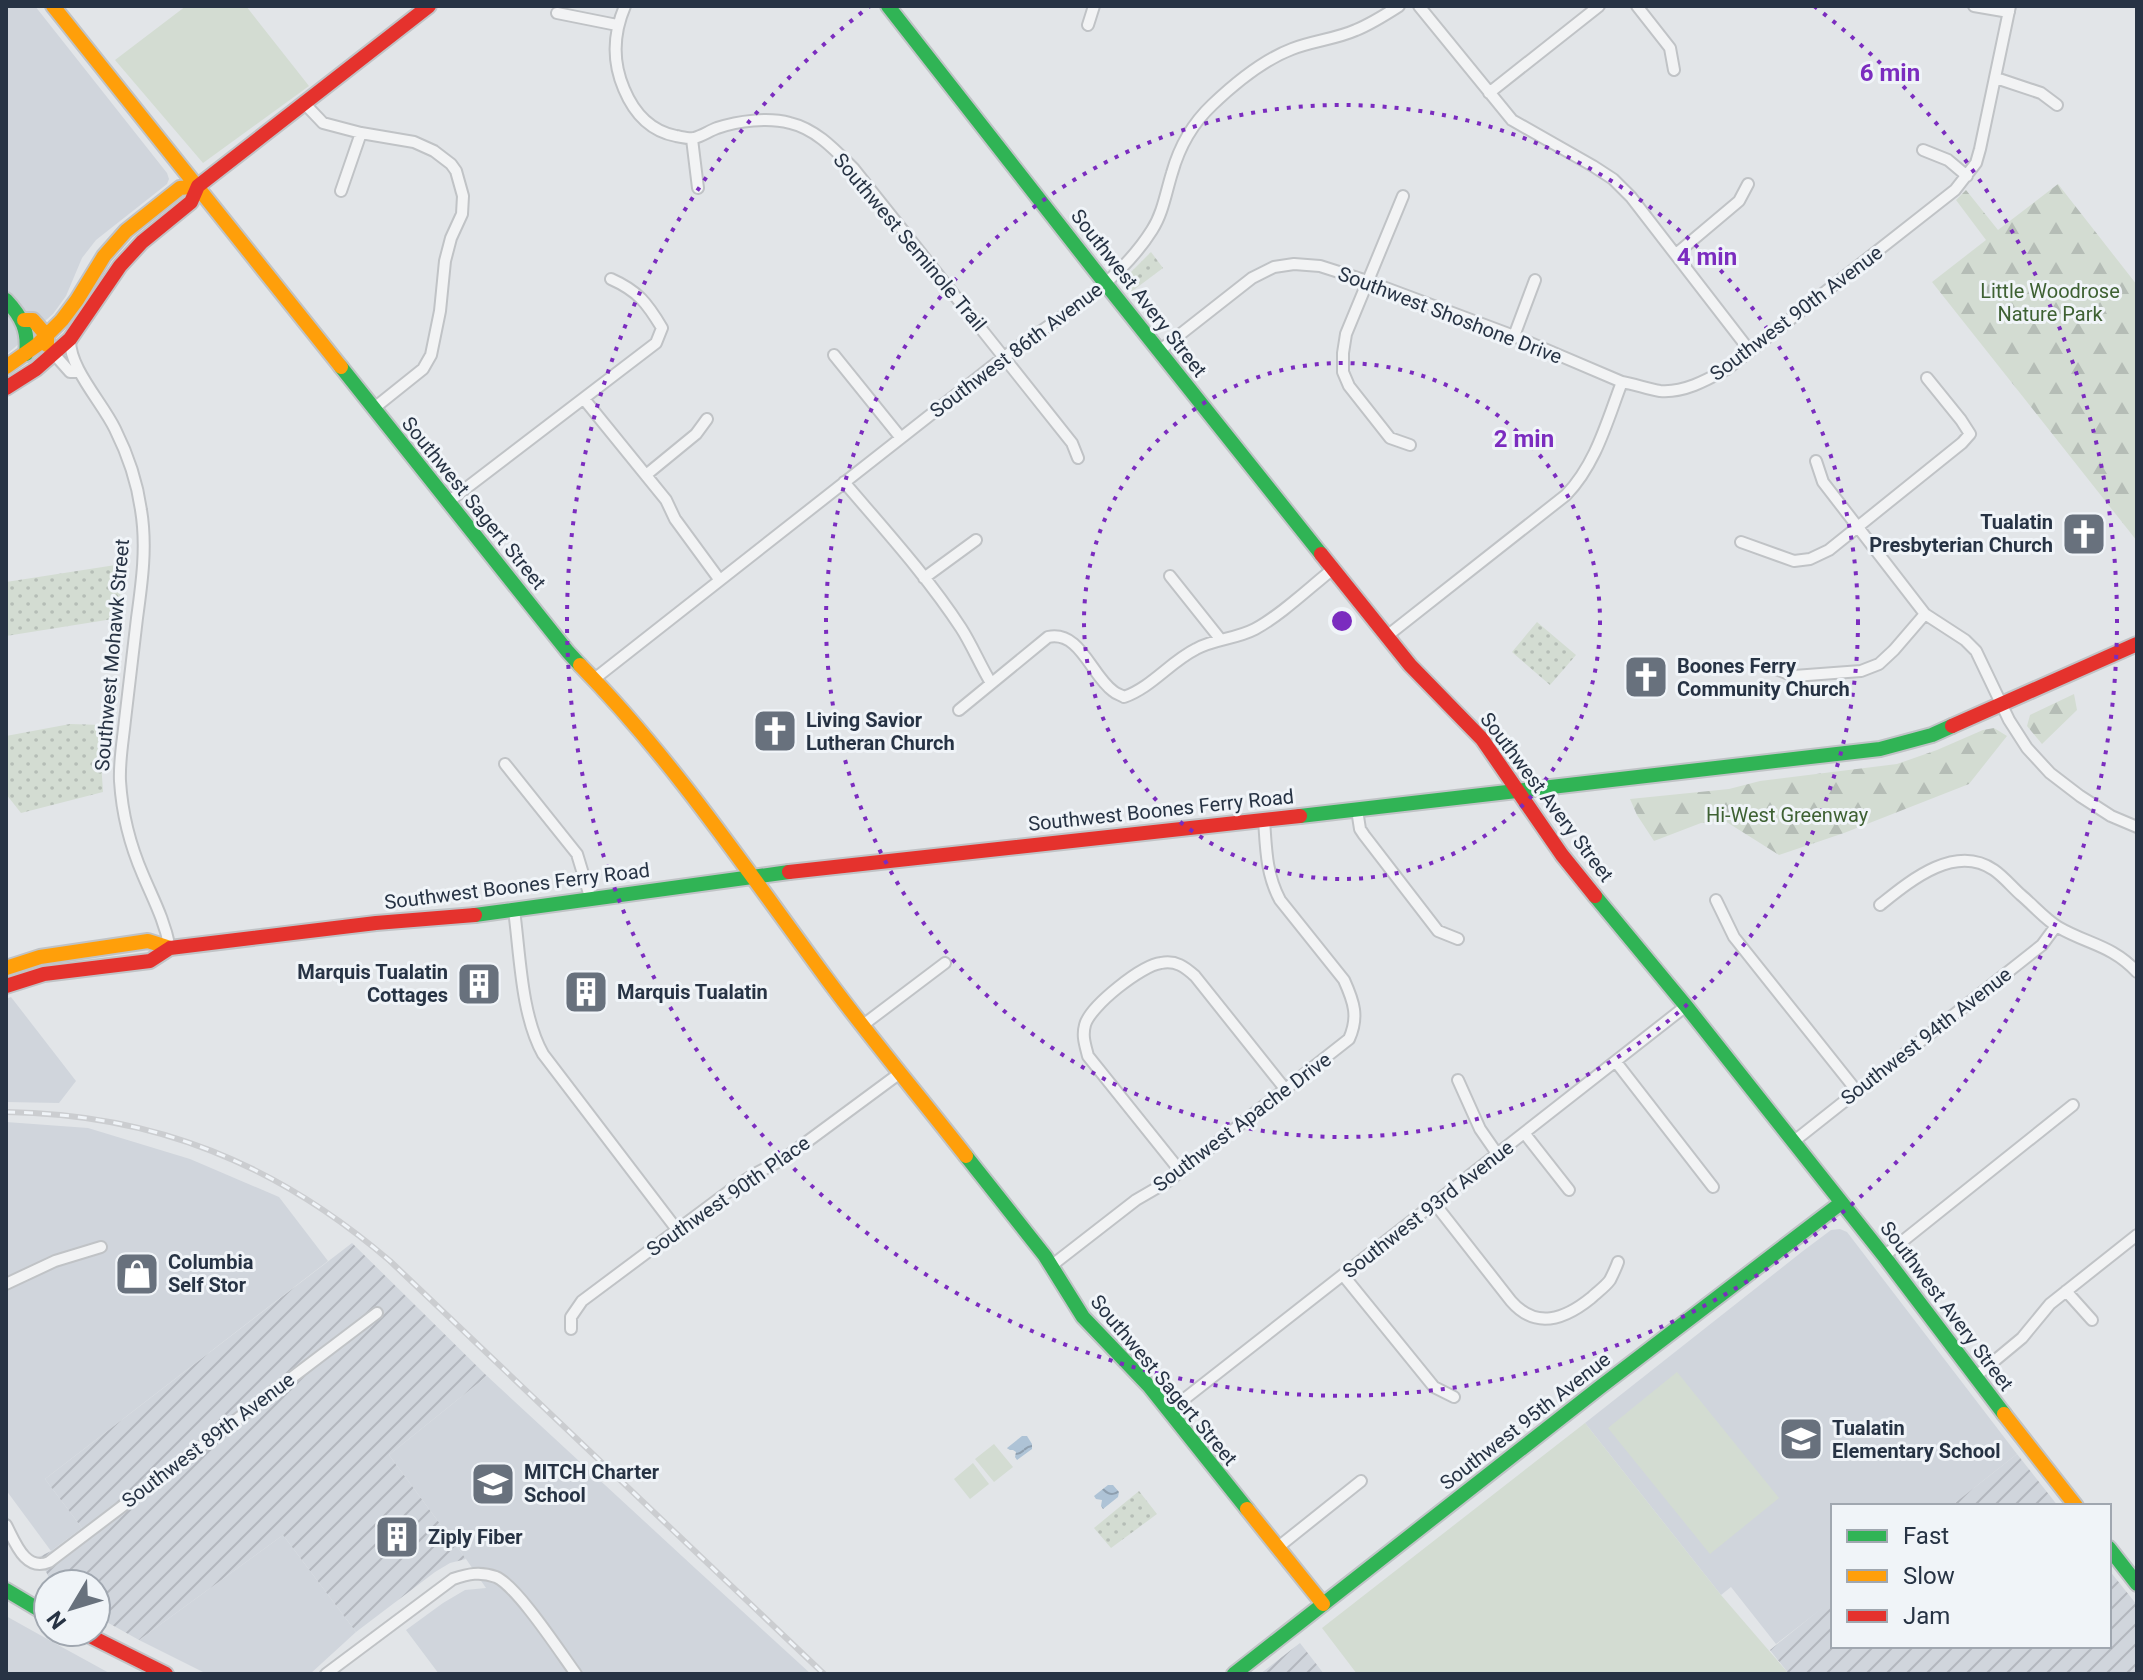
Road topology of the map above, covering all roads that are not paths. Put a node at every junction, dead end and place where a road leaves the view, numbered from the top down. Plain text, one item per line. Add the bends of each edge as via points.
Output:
1 (53, 6) edge
2 (429, 6) edge
3 (625, 6) edge
4 (888, 6) edge
5 (1094, 6) edge
6 (1399, 6) edge
7 (1419, 6) edge
8 (1599, 6) edge
9 (1637, 6) edge
10 (1974, 6) edge
11 (2009, 9) edge
12 (557, 13) dead end
13 (617, 25) junction
14 (1088, 25) dead end
15 (1674, 70) dead end
16 (1996, 78) junction
17 (1489, 93) junction
18 (304, 103) junction
19 (2057, 105) dead end
20 (361, 133) junction
21 (692, 139) junction
22 (1923, 150) dead end
23 (1967, 176) junction
24 (1748, 184) dead end
25 (198, 186) junction
26 (698, 188) dead end
27 (341, 191) dead end
28 (1403, 196) dead end
29 (1676, 254) junction
30 (611, 279) dead end
31 (1535, 280) dead end
32 (1367, 281) junction
33 (1105, 284) junction
34 (6, 300) edge
35 (24, 320) junction
36 (47, 336) junction
37 (1514, 336) junction
38 (70, 339) junction
39 (1159, 351) junction
40 (1750, 351) junction
41 (26, 354) junction
42 (54, 354) junction
43 (834, 355) dead end
44 (1004, 357) junction
45 (6, 367) edge
46 (79, 372) junction
47 (28, 374) junction
48 (1927, 378) dead end
49 (1622, 382) junction
50 (6, 388) edge
51 (584, 399) junction
52 (373, 409) junction
53 (707, 419) dead end
54 (901, 438) junction
55 (1410, 445) dead end
56 (1078, 458) dead end
57 (1816, 461) dead end
58 (646, 475) junction
59 (844, 482) junction
60 (448, 502) junction
61 (1857, 528) junction
62 (976, 540) dead end
63 (1741, 542) dead end
64 (1333, 569) junction
65 (1170, 576) dead end
66 (924, 578) junction
67 (719, 579) junction
68 (1925, 614) junction
69 (1387, 636) junction
70 (1221, 640) junction
71 (2137, 644) edge
72 (1776, 669) dead end
73 (593, 680) junction
74 (991, 683) junction
75 (2001, 704) junction
76 (959, 710) dead end
77 (505, 764) dead end
78 (1519, 791) junction
79 (1357, 810) junction
80 (1264, 819) junction
81 (2137, 827) edge
82 (753, 877) junction
83 (591, 900) junction
84 (1716, 900) dead end
85 (1880, 905) dead end
86 (514, 910) junction
87 (2056, 926) junction
88 (1458, 939) dead end
89 (170, 948) junction
90 (945, 963) dead end
91 (6, 968) edge
92 (2137, 972) edge
93 (6, 986) edge
94 (1686, 1006) junction
95 (863, 1025) junction
96 (1616, 1062) junction
97 (900, 1073) junction
98 (1458, 1080) dead end
99 (1286, 1090) junction
100 (1856, 1090) junction
101 (2073, 1105) dead end
102 (1525, 1134) junction
103 (1793, 1142) junction
104 (1498, 1155) junction
105 (1181, 1172) junction
106 (1713, 1187) dead end
107 (1569, 1190) dead end
108 (1841, 1203) junction
109 (1435, 1204) junction
110 (678, 1231) junction
111 (2137, 1235) edge
112 (101, 1247) dead end
113 (1884, 1256) junction
114 (1618, 1262) dead end
115 (1051, 1266) junction
116 (1343, 1275) junction
117 (6, 1284) edge
118 (2066, 1291) junction
119 (377, 1313) dead end
120 (2092, 1320) dead end
121 (571, 1329) dead end
122 (1975, 1377) junction
123 (1454, 1397) dead end
124 (1169, 1411) junction
125 (1361, 1481) dead end
126 (2074, 1504) edge
127 (6, 1525) edge
128 (1277, 1548) junction
129 (2111, 1551) edge
130 (2137, 1584) edge
131 (6, 1590) edge
132 (1323, 1604) junction
133 (32, 1605) edge
134 (112, 1647) edge
135 (166, 1674) edge
136 (326, 1674) edge
137 (576, 1674) edge
138 (1234, 1674) edge

1 - 25 main road, Southwest Sagert Street
2 - 18 main road
3 - 13 street
4 - 33 main road, Southwest Avery Street
5 - 14 street
6 - 33 street, Southwest 86th Avenue via 1357,30 1269,60 1212,105 1181,148 1154,228
7 - 17 street
8 - 17 street
9 - 15 street via 1670,48
10 - 11 street
11 - 16 street, Southwest 90th Avenue
12 - 13 street
13 - 21 street via 619,78 629,102 646,123
16 - 19 street via 2041,93
16 - 23 street, Southwest 90th Avenue via 1976,163
17 - 29 street via 1512,120 1613,179
18 - 20 street via 323,123
18 - 25 main road
20 - 27 street
20 - 52 street via 414,142 444,157 456,171 464,204 445,261 431,355 423,369
21 - 26 street
21 - 44 street, Southwest Seminole Trail via 719,127 758,120 789,122 813,133 854,169
22 - 23 street via 1948,160
23 - 40 street, Southwest 90th Avenue
24 - 29 street via 1739,201
25 - 36 main road via 180,188 126,231
25 - 38 main road via 191,202 120,266
25 - 52 main road, Southwest Sagert Street
28 - 32 street
29 - 40 street
30 - 51 street via 630,288 662,328 656,343
31 - 37 street
32 - 37 street, Southwest Shoshone Drive
32 - 39 street, Southwest Shoshone Drive via 1320,266 1274,267 1252,278
32 - 55 street via 1346,334 1343,372 1390,438
33 - 39 main road, Southwest Avery Street
33 - 44 street, Southwest 86th Avenue
34 - 35 main road
35 - 36 main road via 33,320
35 - 41 main road
36 - 41 main road
36 - 47 main road via 48,344
37 - 49 street, Southwest Shoshone Drive
38 - 42 main road
38 - 46 street, Southwest Mohawk Street
39 - 64 main road, Southwest Avery Street
40 - 49 street, Southwest 90th Avenue via 1727,369 1681,389 1661,391
41 - 45 main road
42 - 46 street, Southwest Mohawk Street via 70,372
42 - 47 main road
43 - 54 street
44 - 54 street, Southwest 86th Avenue
44 - 56 street, Southwest Seminole Trail via 1072,443
46 - 89 street, Southwest Mohawk Street via 125,450 142,514 143,570 120,780 131,840 162,914
47 - 50 main road
48 - 61 street via 1970,434
49 - 69 street via 1581,480
51 - 58 street
51 - 60 street
52 - 60 main road, Southwest Sagert Street
53 - 58 street
54 - 59 street, Southwest 86th Avenue
57 - 61 street via 1823,482
58 - 67 street
59 - 66 street
59 - 67 street, Southwest 86th Avenue
60 - 73 main road, Southwest Sagert Street
61 - 63 street via 1829,550 1794,561
61 - 68 street
62 - 66 street
64 - 69 main road, Southwest Avery Street
64 - 70 street via 1265,623
65 - 70 street
66 - 74 street via 963,631
67 - 73 street, Southwest 86th Avenue
68 - 72 street via 1879,664 1861,671 1794,676
68 - 75 street via 1976,651
69 - 78 main road, Southwest Avery Street via 1482,739
70 - 74 street via 1199,647 1139,692 1124,697 1112,691 1070,640 1058,635 1048,637
71 - 75 main road, Southwest Boones Ferry Road
73 - 82 main road, Southwest Sagert Street via 648,737
74 - 76 street
75 - 78 main road, Southwest Boones Ferry Road via 1896,747
75 - 81 street via 2022,742 2050,773 2101,810
77 - 83 street via 577,854
78 - 79 main road, Southwest Boones Ferry Road
78 - 94 main road, Southwest Avery Street via 1562,855
79 - 80 main road, Southwest Boones Ferry Road
79 - 88 street via 1360,829 1438,931
80 - 82 main road, Southwest Boones Ferry Road
80 - 99 street, Southwest Apache Drive via 1273,886 1344,980 1355,1013 1349,1039
82 - 83 main road, Southwest Boones Ferry Road
82 - 95 main road, Southwest Sagert Street
83 - 86 main road, Southwest Boones Ferry Road
84 - 100 street via 1734,937
85 - 87 street via 1936,867 1957,860 1977,862 1993,869
86 - 89 main road, Southwest Boones Ferry Road
86 - 110 street via 537,1043
87 - 92 street via 2118,954
87 - 100 street, Southwest 94th Avenue via 2042,945
89 - 91 main road, Southwest Boones Ferry Road via 148,941 40,957
89 - 93 main road, Southwest Boones Ferry Road via 150,961 44,974
90 - 95 street
94 - 96 street, Southwest 93rd Avenue
94 - 103 main road, Southwest Avery Street
95 - 97 main road, Southwest Sagert Street
96 - 102 street, Southwest 93rd Avenue
96 - 106 street
97 - 110 street, Southwest 90th Place
97 - 115 main road, Southwest Sagert Street
98 - 104 street
99 - 105 street, Southwest Apache Drive
99 - 105 street via 1195,976 1182,965 1147,966 1096,1006 1083,1036 1088,1056
100 - 103 street, Southwest 94th Avenue
101 - 113 street
102 - 104 street, Southwest 93rd Avenue
102 - 107 street
103 - 108 main road, Southwest Avery Street
104 - 109 street, Southwest 93rd Avenue
105 - 115 street, Southwest Apache Drive
108 - 113 main road, Southwest Avery Street
108 - 132 main road, Southwest 95th Avenue
109 - 114 street via 1527,1314 1549,1318 1577,1309 1611,1279
109 - 116 street, Southwest 93rd Avenue
110 - 121 street, Southwest 90th Place via 582,1301 571,1317
111 - 118 street
112 - 117 street
113 - 122 main road, Southwest Avery Street
115 - 124 main road, Southwest Sagert Street via 1091,1327
116 - 123 street via 1434,1387
116 - 124 street, Southwest 93rd Avenue
118 - 120 street
118 - 122 street
119 - 127 street, Southwest 89th Avenue via 49,1562 28,1561
122 - 126 main road, Southwest Avery Street
124 - 128 main road, Southwest Sagert Street
125 - 128 street
128 - 132 main road, Southwest Sagert Street
129 - 130 main road
131 - 133 main road
132 - 138 main road, Southwest 95th Avenue
134 - 135 main road
136 - 137 street via 453,1579 481,1573 499,1578 515,1592

